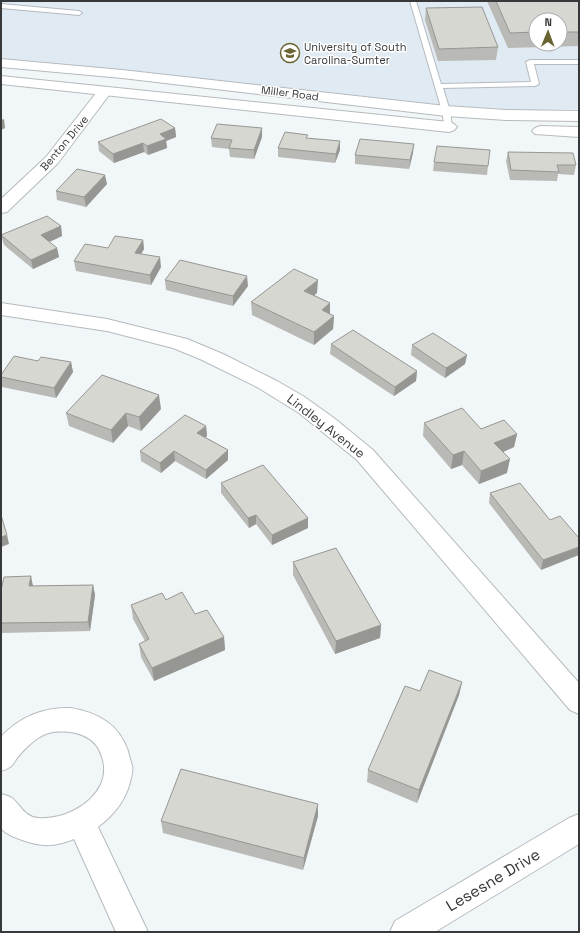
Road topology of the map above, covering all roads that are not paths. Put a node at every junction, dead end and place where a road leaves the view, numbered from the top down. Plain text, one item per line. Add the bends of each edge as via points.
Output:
1 (413, 1) edge
2 (1, 6) edge
3 (79, 13) dead end
4 (579, 62) edge
5 (1, 63) edge
6 (1, 80) edge
7 (438, 86) junction
8 (105, 91) junction
9 (446, 111) junction
10 (579, 116) edge
11 (448, 127) junction
12 (464, 128) dead end
13 (525, 131) dead end
14 (579, 132) edge
15 (1, 208) edge
16 (1, 309) edge
17 (579, 702) edge
18 (1, 758) edge
19 (1, 807) edge
20 (81, 823) junction
21 (579, 828) edge
22 (132, 932) edge
23 (406, 932) edge

1 - 7 lane
2 - 3 lane
4 - 7 lane via 530,62 535,84
5 - 9 street, Miller Road via 122,74
6 - 8 street, Miller Road
7 - 9 lane
8 - 11 street, Miller Road
8 - 15 street, Benton Drive via 52,160
9 - 10 street, Miller Road via 506,116
9 - 11 lane
11 - 12 street, Miller Road
13 - 14 street
16 - 17 street, Lindley Avenue via 104,324 171,341 213,356 302,406 365,455
18 - 20 street via 19,736 45,723 74,720 99,729 115,750 118,776 114,790 106,802 95,814
19 - 20 street via 13,821 41,832 56,831
20 - 22 street
21 - 23 street, Lesesne Drive

